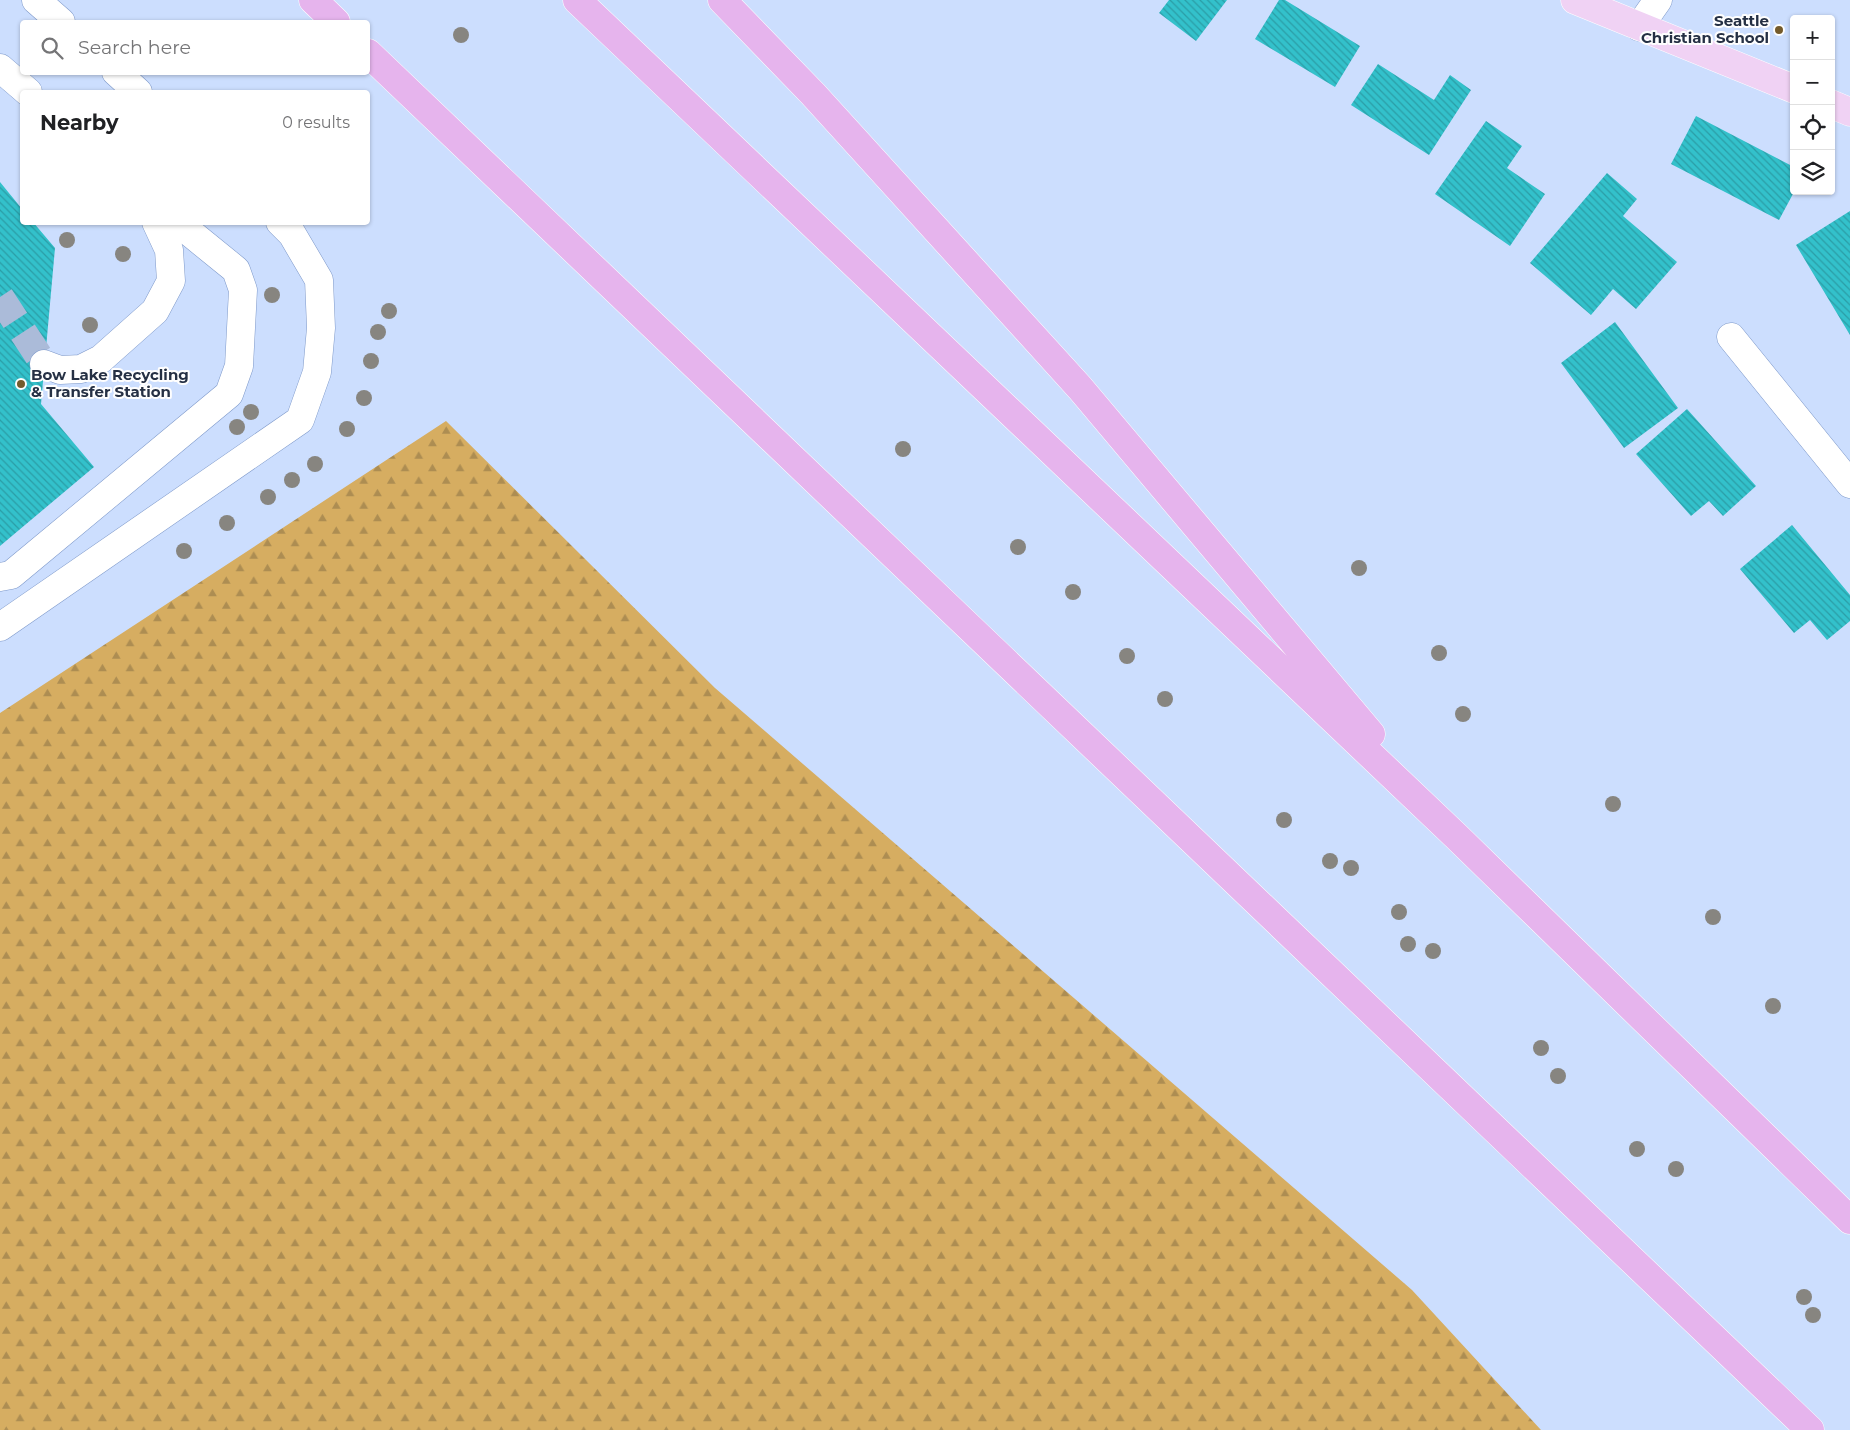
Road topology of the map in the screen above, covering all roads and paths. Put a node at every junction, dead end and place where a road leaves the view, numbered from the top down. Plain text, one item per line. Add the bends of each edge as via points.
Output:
1 (36, 0) edge
2 (313, 0) edge
3 (577, 0) edge
4 (722, 0) edge
5 (1575, 0) edge
6 (1658, 0) edge
7 (59, 20) edge
8 (334, 20) edge
9 (1639, 27) junction
10 (370, 55) edge
11 (0, 68) edge
12 (119, 75) edge
13 (1790, 87) edge
14 (26, 90) edge
15 (136, 90) edge
16 (1833, 105) edge
17 (1850, 112) edge
18 (157, 225) edge
19 (181, 225) edge
20 (283, 225) edge
21 (1731, 337) dead end
22 (44, 364) tunnel mouth
23 (1850, 484) edge
24 (0, 577) edge
25 (0, 627) edge
26 (1457, 837) junction
27 (1850, 1220) edge
28 (1810, 1430) edge

1 - 7 street
2 - 8 highway
3 - 26 highway
4 - 26 highway via 813,94 1080,388
5 - 9 main road
6 - 9 street
9 - 13 main road
10 - 28 highway
11 - 14 street
12 - 15 street
16 - 17 main road
18 - 22 street via 169,250 171,280 155,311 101,359 81,369 60,370
19 - 24 street via 236,270 242,290 239,366 229,394 11,575
20 - 25 street via 292,234 319,280 321,328 316,372 300,420
21 - 23 street
26 - 27 highway

